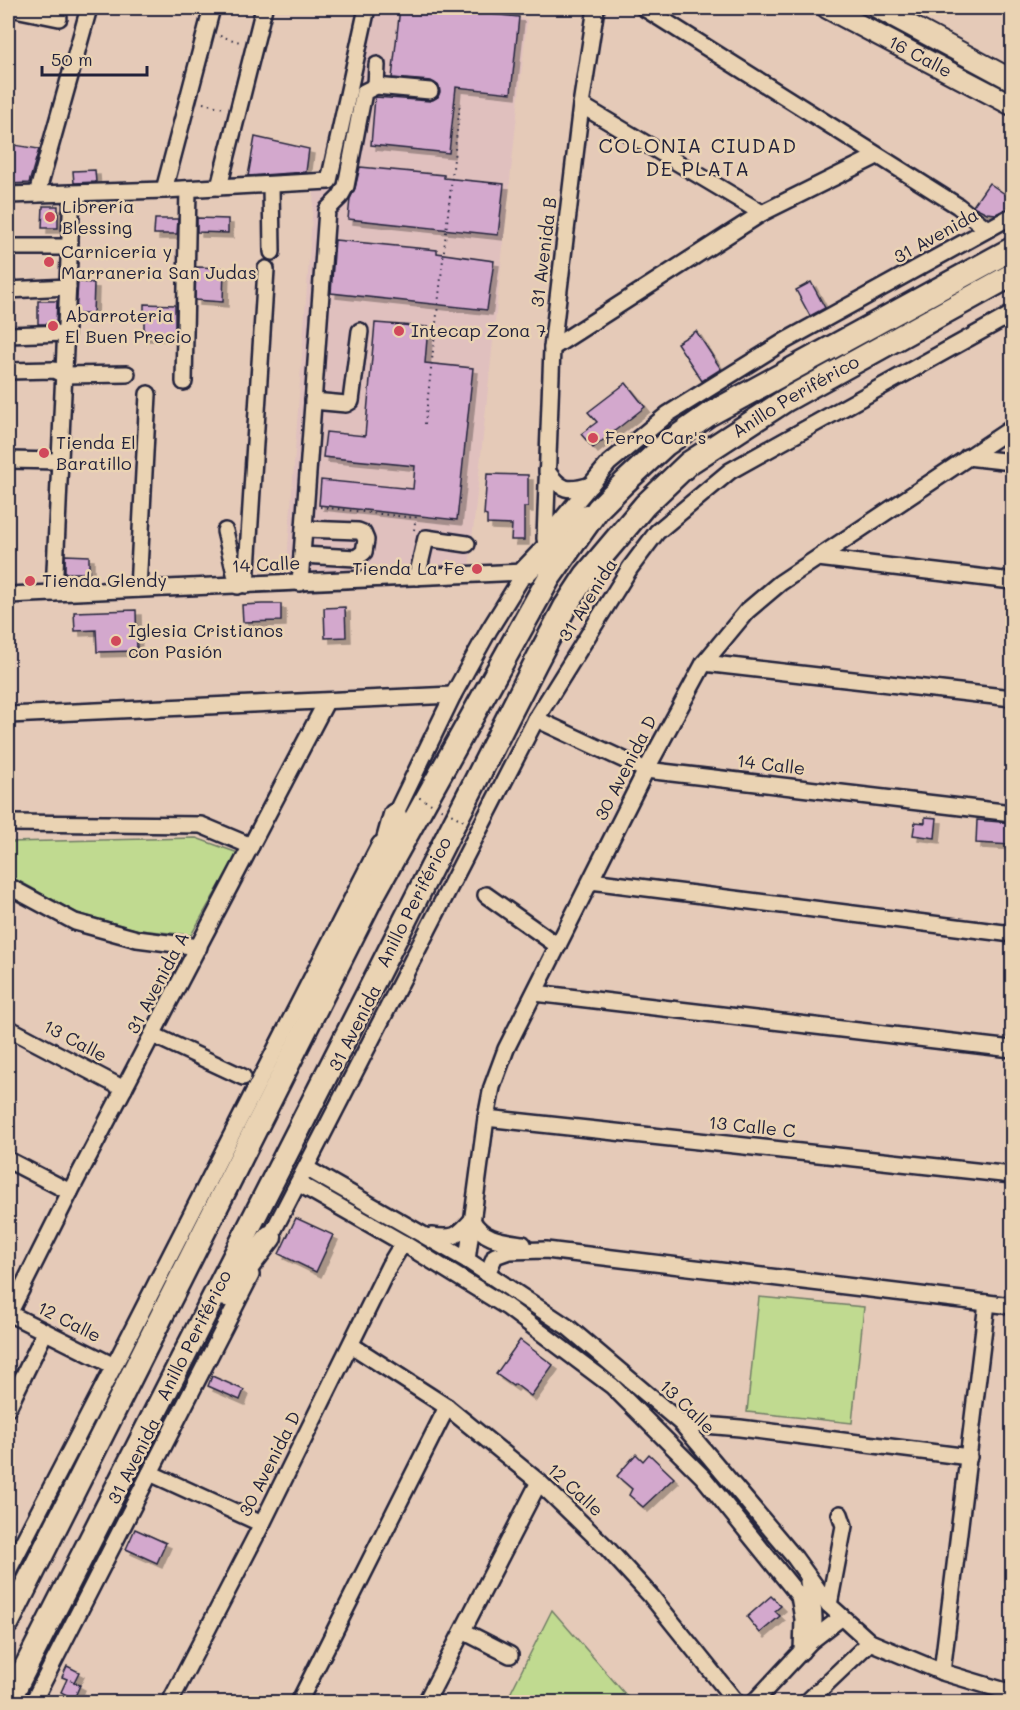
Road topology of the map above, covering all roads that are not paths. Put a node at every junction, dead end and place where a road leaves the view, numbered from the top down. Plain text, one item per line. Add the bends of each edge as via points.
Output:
1 (10, 8) edge
2 (89, 8) edge
3 (212, 8) edge
4 (264, 8) edge
5 (367, 8) edge
6 (596, 8) edge
7 (644, 8) edge
8 (827, 8) edge
9 (878, 8) edge
10 (30, 10) edge
11 (852, 13) edge
12 (59, 18) dead end
13 (377, 65) dead end
14 (1012, 80) edge
15 (376, 86) junction
16 (430, 92) dead end
17 (581, 105) junction
18 (1012, 105) edge
19 (877, 156) junction
20 (271, 185) junction
21 (219, 187) junction
22 (188, 189) junction
23 (164, 190) junction
24 (72, 193) junction
25 (37, 194) junction
26 (8, 195) edge
27 (762, 213) junction
28 (1012, 216) edge
29 (987, 229) junction
30 (8, 247) edge
31 (70, 247) junction
32 (1012, 249) edge
33 (272, 252) dead end
34 (266, 269) dead end
35 (1012, 275) edge
36 (68, 287) junction
37 (8, 290) edge
38 (1012, 314) edge
39 (360, 331) dead end
40 (66, 333) junction
41 (8, 334) edge
42 (552, 348) junction
43 (8, 371) edge
44 (127, 374) dead end
45 (64, 375) junction
46 (184, 382) dead end
47 (148, 394) dead end
48 (313, 402) junction
49 (1012, 428) edge
50 (968, 457) junction
51 (8, 460) edge
52 (60, 461) junction
53 (1012, 462) edge
54 (547, 471) junction
55 (591, 485) junction
56 (598, 509) junction
57 (304, 529) junction
58 (225, 531) dead end
59 (545, 539) junction
60 (467, 544) dead end
61 (302, 555) junction
62 (818, 558) junction
63 (525, 572) junction
64 (417, 577) junction
65 (1012, 581) edge
66 (300, 583) junction
67 (242, 585) junction
68 (138, 589) junction
69 (54, 593) junction
70 (8, 595) edge
71 (704, 663) junction
72 (453, 694) junction
73 (1012, 698) edge
74 (326, 702) junction
75 (8, 715) edge
76 (536, 719) junction
77 (646, 770) junction
78 (1012, 813) edge
79 (394, 815) junction
80 (8, 824) edge
81 (251, 846) junction
82 (591, 881) junction
83 (8, 886) edge
84 (486, 895) dead end
85 (372, 897) junction
86 (1012, 934) edge
87 (558, 946) junction
88 (199, 947) junction
89 (535, 993) junction
90 (8, 1028) edge
91 (153, 1035) junction
92 (1012, 1049) edge
93 (243, 1077) dead end
94 (124, 1089) junction
95 (486, 1118) junction
96 (8, 1160) edge
97 (306, 1168) junction
98 (1012, 1175) edge
99 (298, 1183) junction
100 (70, 1192) junction
101 (472, 1220) junction
102 (422, 1235) junction
103 (270, 1238) junction
104 (402, 1243) junction
105 (546, 1250) junction
106 (466, 1260) junction
107 (487, 1274) junction
108 (987, 1303) junction
109 (1012, 1306) edge
110 (8, 1313) edge
111 (45, 1332) junction
112 (192, 1339) junction
113 (351, 1345) junction
114 (114, 1366) junction
115 (447, 1407) junction
116 (8, 1408) edge
117 (681, 1423) junction
118 (969, 1457) junction
119 (150, 1473) junction
120 (539, 1482) junction
121 (840, 1514) dead end
122 (262, 1524) junction
123 (12, 1550) edge
124 (8, 1571) edge
125 (806, 1573) junction
126 (829, 1605) junction
127 (842, 1617) junction
128 (8, 1622) edge
129 (463, 1631) junction
130 (870, 1642) junction
131 (807, 1646) junction
132 (510, 1655) dead end
133 (942, 1672) junction
134 (1012, 1693) edge
135 (8, 1702) edge
136 (33, 1702) edge
137 (170, 1702) edge
138 (299, 1702) edge
139 (426, 1702) edge
140 (736, 1702) edge
141 (754, 1702) edge
142 (807, 1702) edge

1 - 10 street
2 - 25 street
3 - 23 street
4 - 21 street
5 - 20 street via 329,182
6 - 17 street, 31 Avenida B
7 - 19 street
8 - 11 main road, 16 Calle
9 - 14 main road, 16 Calle
10 - 12 street
11 - 18 main road, 16 Calle
13 - 15 street
15 - 16 street
15 - 48 street via 364,92 346,186 327,210
17 - 27 street
17 - 42 street, 31 Avenida B
19 - 27 street
19 - 29 street via 958,206
20 - 21 street
20 - 33 street
21 - 22 street
22 - 23 street
22 - 46 street
23 - 24 street
24 - 25 street
24 - 31 street
25 - 26 street
27 - 42 street
28 - 29 street, 31 Avenida
29 - 55 street, 31 Avenida via 785,341 668,414 609,463
30 - 31 street
31 - 36 street
32 - 56 highway, Anillo Periférico via 708,415 665,445
34 - 67 street
35 - 112 highway, Anillo Periférico via 786,400 689,463 645,505 586,575 540,655
36 - 37 street
36 - 40 street
38 - 76 street, 31 Avenida via 730,471 657,532 630,568
39 - 48 street via 351,401
40 - 41 street
40 - 45 street
42 - 54 street, 31 Avenida B
43 - 45 street via 54,370
44 - 45 street
45 - 52 street
47 - 68 street
48 - 57 street
49 - 50 street, 30 Avenida D
50 - 53 street
50 - 62 street, 30 Avenida D
51 - 52 street
52 - 69 street
54 - 55 street via 567,489
54 - 59 street, 31 Avenida B
55 - 59 street, 31 Avenida
56 - 63 highway via 567,528
56 - 85 highway, Anillo Periférico via 549,578
57 - 61 street
57 - 61 street via 358,531 366,540 364,552 356,558
58 - 67 street
59 - 63 street, 31 Avenida
60 - 64 street via 426,538
61 - 66 street
62 - 65 street
62 - 71 street, 30 Avenida D via 747,611
63 - 64 street, 14 Calle
63 - 72 street, 31 Avenida
64 - 66 street, 14 Calle
66 - 67 street, 14 Calle
67 - 68 street, 14 Calle
68 - 69 street, 14 Calle
69 - 70 street, 14 Calle
71 - 73 street
71 - 77 street, 30 Avenida D
72 - 74 street
72 - 79 street, 31 Avenida
74 - 75 street
74 - 81 street, 31 Avenida A
76 - 77 street, 14 Calle
76 - 97 street, 31 Avenida
77 - 78 street, 14 Calle
77 - 82 street, 30 Avenida D
79 - 85 highway
79 - 114 street, 31 Avenida
80 - 81 street via 201,825
81 - 88 street, 31 Avenida A
82 - 86 street
82 - 87 street, 30 Avenida D
83 - 88 street via 75,922 137,939
84 - 87 street
85 - 128 highway, Anillo Periférico
87 - 89 street, 30 Avenida D
88 - 91 street, 31 Avenida A
89 - 92 street
89 - 95 street, 30 Avenida D via 506,1049
90 - 94 street, 13 Calle
91 - 93 street
91 - 94 street, 31 Avenida A
94 - 100 street, 31 Avenida A
95 - 98 street, 13 Calle C
95 - 101 street, 30 Avenida D
96 - 100 street
97 - 99 street, 31 Avenida
97 - 102 street, 13 Calle
99 - 103 street, 31 Avenida
99 - 104 street, 13 Calle
100 - 110 street, 31 Avenida A
101 - 102 street via 461,1233 450,1238
101 - 105 street via 487,1237
101 - 106 street, 30 Avenida D
102 - 106 street, 13 Calle
103 - 112 highway
103 - 119 street, 31 Avenida
104 - 113 street, 30 Avenida D
104 - 131 street, 13 Calle via 507,1307 612,1386 703,1477 800,1596
105 - 107 street via 509,1251 495,1256
105 - 108 street
106 - 107 street, 13 Calle
107 - 117 street, 13 Calle via 569,1328
108 - 109 street
108 - 118 street
110 - 111 street, 12 Calle
111 - 114 street, 12 Calle
111 - 116 street
112 - 135 highway, Anillo Periférico
113 - 115 street, 12 Calle
113 - 122 street, 30 Avenida D
114 - 123 street, 31 Avenida
115 - 120 street, 12 Calle
115 - 138 street
117 - 118 street
117 - 125 street, 13 Calle
118 - 133 street
119 - 122 street
119 - 136 street, 31 Avenida
120 - 129 street
120 - 140 street, 12 Calle via 651,1596
121 - 126 street via 844,1526
122 - 137 street, 30 Avenida D
123 - 124 street, 31 Avenida
125 - 126 street, 13 Calle
125 - 131 street via 815,1610 815,1627
126 - 127 street, 13 Calle
127 - 130 street, 13 Calle
127 - 131 street
129 - 132 street
129 - 139 street
130 - 133 street, 13 Calle
130 - 142 street
131 - 141 street
133 - 134 street, 13 Calle

